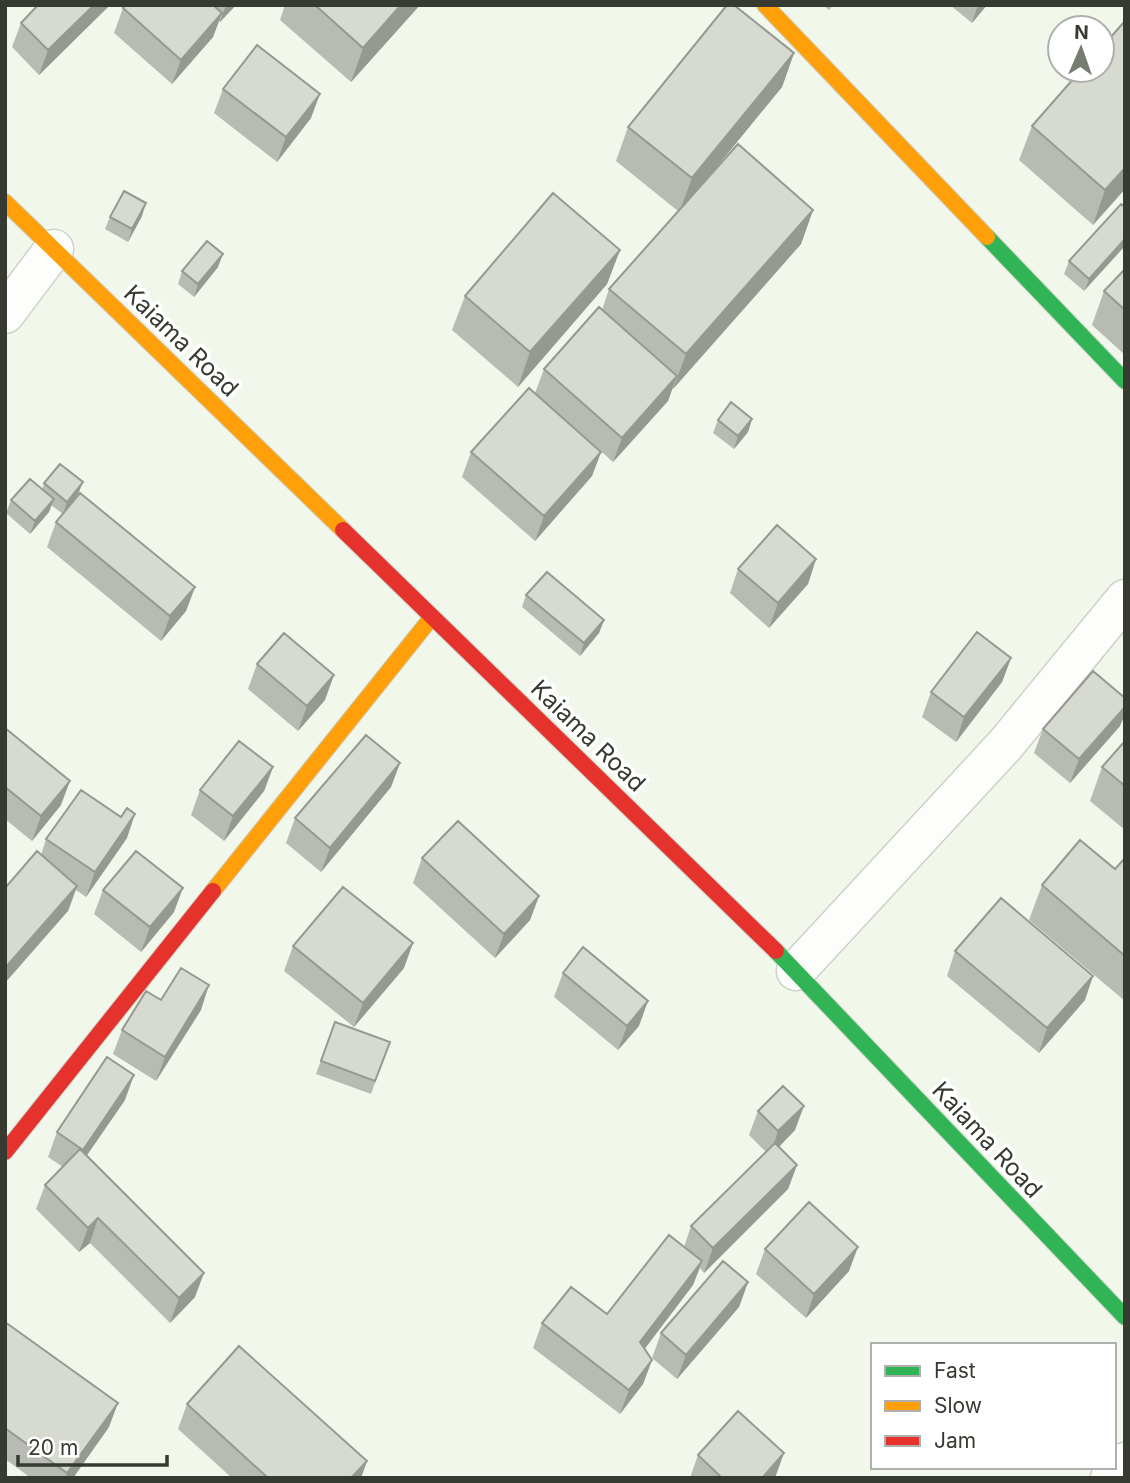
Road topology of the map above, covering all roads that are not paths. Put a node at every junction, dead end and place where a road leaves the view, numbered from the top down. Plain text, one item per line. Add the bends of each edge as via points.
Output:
1 (765, 5) edge
2 (5, 202) edge
3 (54, 249) junction
4 (5, 314) edge
5 (1125, 381) edge
6 (1125, 599) edge
7 (432, 617) junction
8 (796, 971) junction
9 (5, 1152) edge
10 (1125, 1317) edge
11 (1125, 1462) edge
12 (1110, 1478) edge

1 - 5 main road
2 - 3 main road, Kaiama Road
3 - 4 street
3 - 7 main road, Kaiama Road
6 - 8 street via 1006,744
7 - 8 main road, Kaiama Road
7 - 9 main road
8 - 10 main road, Kaiama Road
11 - 12 street

